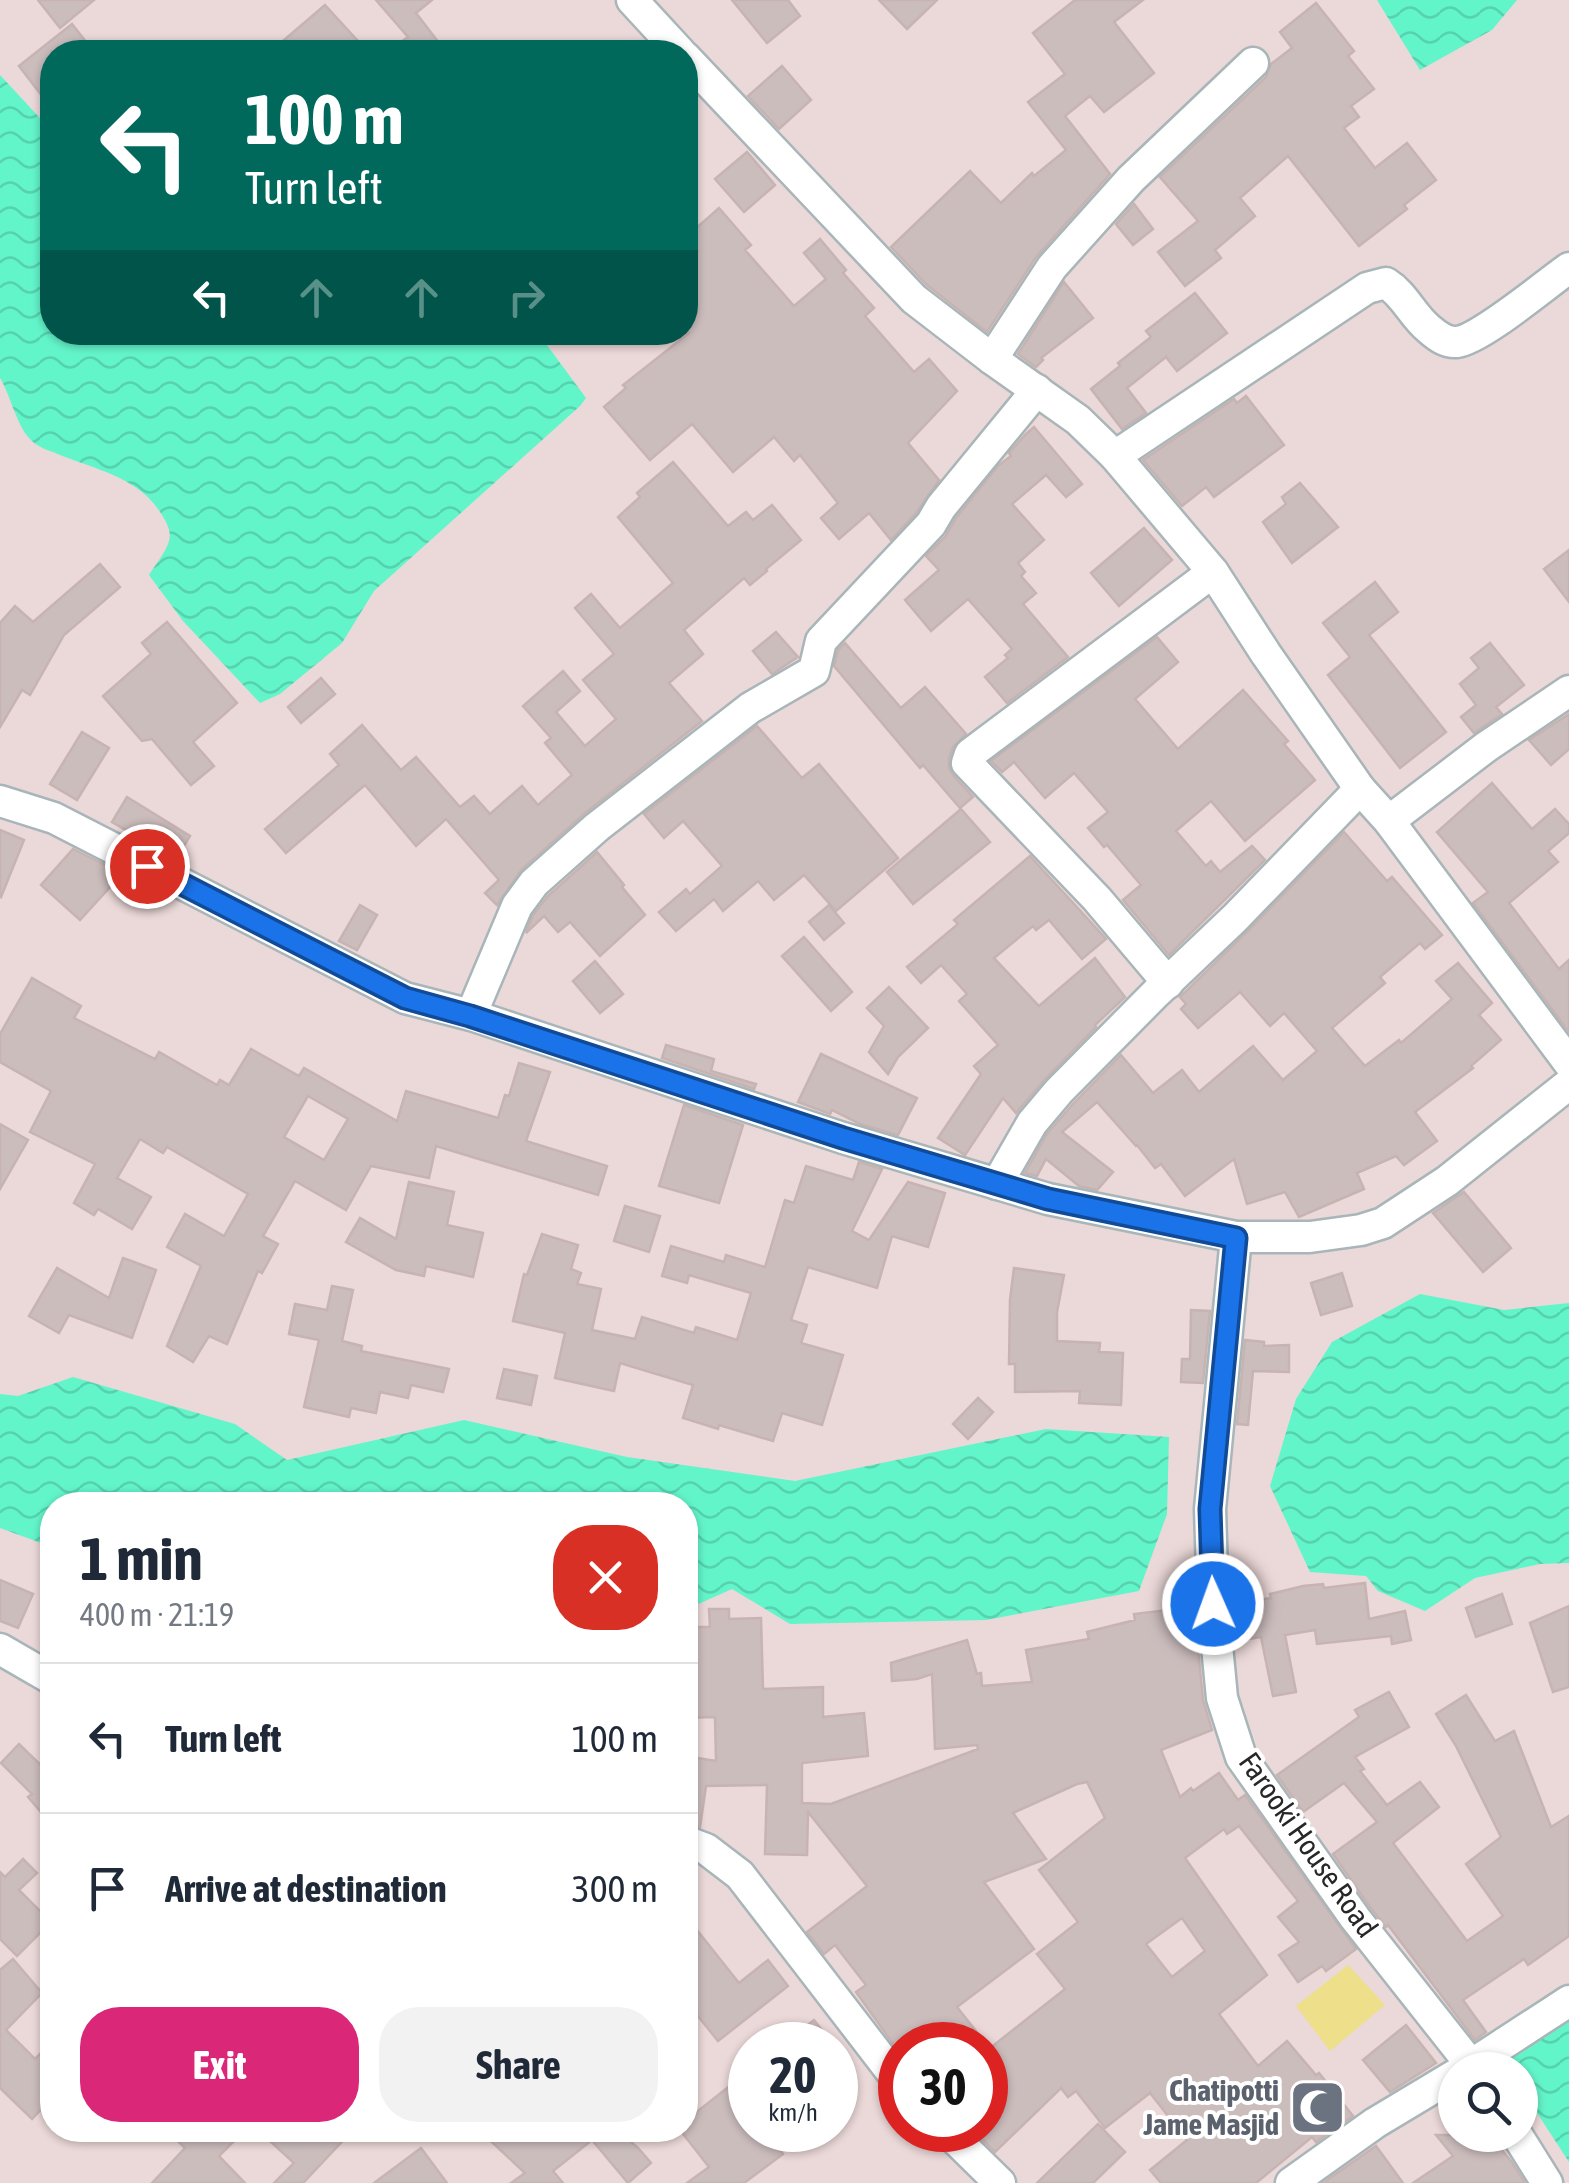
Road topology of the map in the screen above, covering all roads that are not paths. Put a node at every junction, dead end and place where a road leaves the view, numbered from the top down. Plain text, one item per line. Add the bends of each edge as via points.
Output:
1 (632, 0) edge
2 (669, 40) edge
3 (1254, 63) dead end
4 (698, 71) edge
5 (1569, 268) edge
6 (992, 359) junction
7 (1038, 390) junction
8 (1115, 456) junction
9 (1212, 572) junction
10 (1569, 691) edge
11 (1360, 789) junction
12 (0, 800) edge
13 (1389, 822) junction
14 (1168, 983) junction
15 (470, 1016) junction
16 (1569, 1062) edge
17 (1569, 1084) edge
18 (997, 1184) junction
19 (1236, 1238) junction
20 (0, 1648) edge
21 (40, 1672) edge
22 (698, 1846) edge
23 (1569, 2001) edge
24 (1453, 2052) edge
25 (1493, 2052) edge
26 (878, 2055) edge
27 (1438, 2086) edge
28 (968, 2152) edge
29 (1527, 2152) edge
30 (1000, 2183) edge
31 (1291, 2183) edge
32 (1548, 2183) edge

1 - 2 street
3 - 6 street via 1130,179 1052,267
4 - 6 street via 914,298
5 - 8 street via 1477,335 1457,342 1425,326 1398,290 1386,284 1367,288
6 - 7 street
7 - 8 street
7 - 15 street via 931,524 821,641 814,671 750,708 534,883 516,906
8 - 9 street
9 - 11 street
9 - 14 street via 970,754 967,763
10 - 13 street
11 - 13 street
11 - 14 street
12 - 15 street via 54,818 405,998
13 - 16 street
14 - 18 street via 1059,1091
15 - 18 street
17 - 19 street via 1383,1223 1310,1237
18 - 19 street
19 - 24 street, Farooki House Road via 1210,1509 1222,1698 1242,1757
20 - 21 street
22 - 26 street via 740,1875
23 - 25 street
27 - 31 street
28 - 30 street
29 - 32 street

